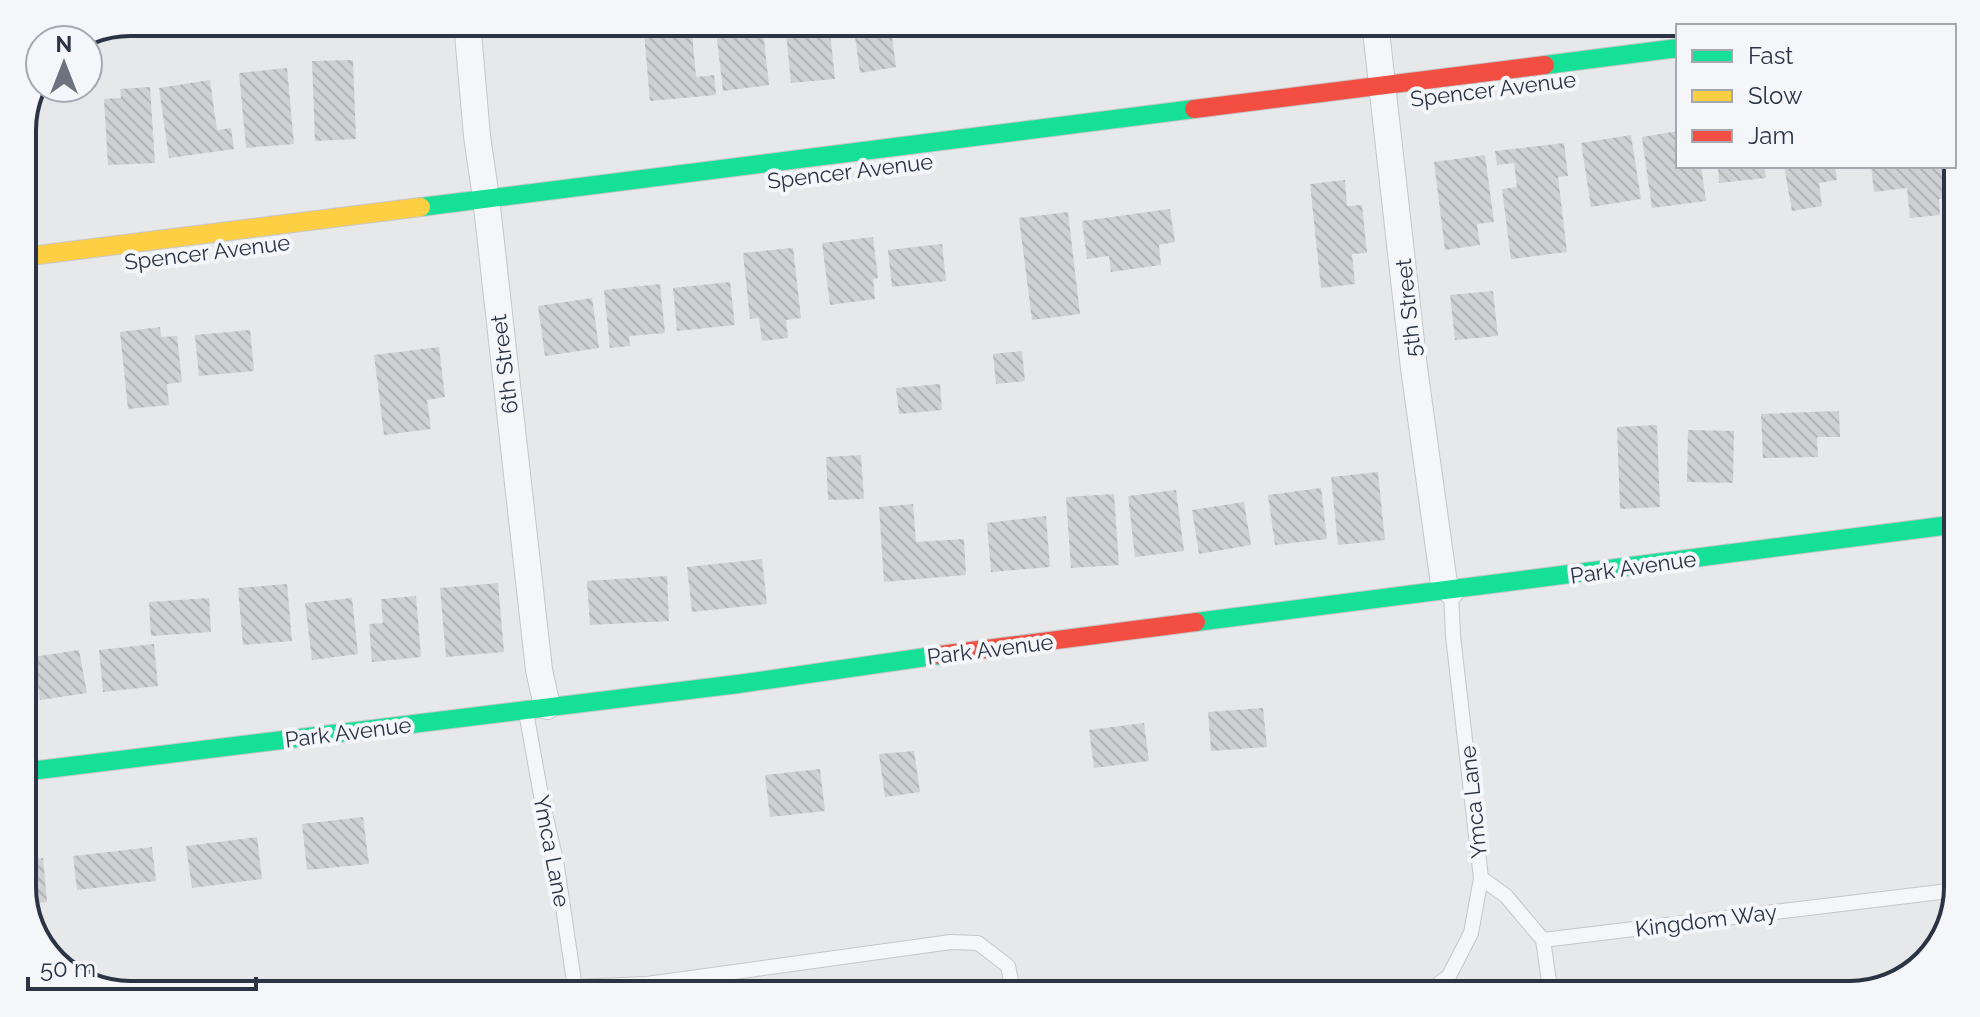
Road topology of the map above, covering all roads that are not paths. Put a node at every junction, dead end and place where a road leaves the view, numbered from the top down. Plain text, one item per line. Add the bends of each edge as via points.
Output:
1 (468, 36) edge
2 (1376, 36) edge
3 (1676, 48) edge
4 (1676, 67) edge
5 (1382, 94) junction
6 (487, 207) junction
7 (36, 255) edge
8 (36, 273) edge
9 (1944, 526) edge
10 (1451, 591) junction
11 (536, 707) junction
12 (36, 770) edge
13 (1481, 878) junction
14 (1943, 892) edge
15 (1543, 940) junction
16 (574, 981) edge
17 (703, 981) edge
18 (1011, 981) edge
19 (1442, 981) edge
20 (1549, 981) edge

1 - 6 street, 6th Street
2 - 5 street, 5th Street
3 - 5 street, Spencer Avenue
4 - 5 street, Spencer Avenue
5 - 6 street, Spencer Avenue
5 - 10 street, 5th Street via 1426,463 1444,584
6 - 7 street, Spencer Avenue
6 - 8 street, Spencer Avenue
6 - 11 street, 6th Street via 539,670
9 - 10 street, Park Avenue
10 - 11 street, Park Avenue
10 - 13 lane, Ymca Lane
11 - 12 street, Park Avenue
11 - 16 lane, Ymca Lane via 542,801
13 - 15 lane via 1506,896
13 - 19 lane, Ymca Lane via 1471,933
14 - 15 lane, Kingdom Way
15 - 20 lane
17 - 18 lane via 951,942 978,943 1008,966

